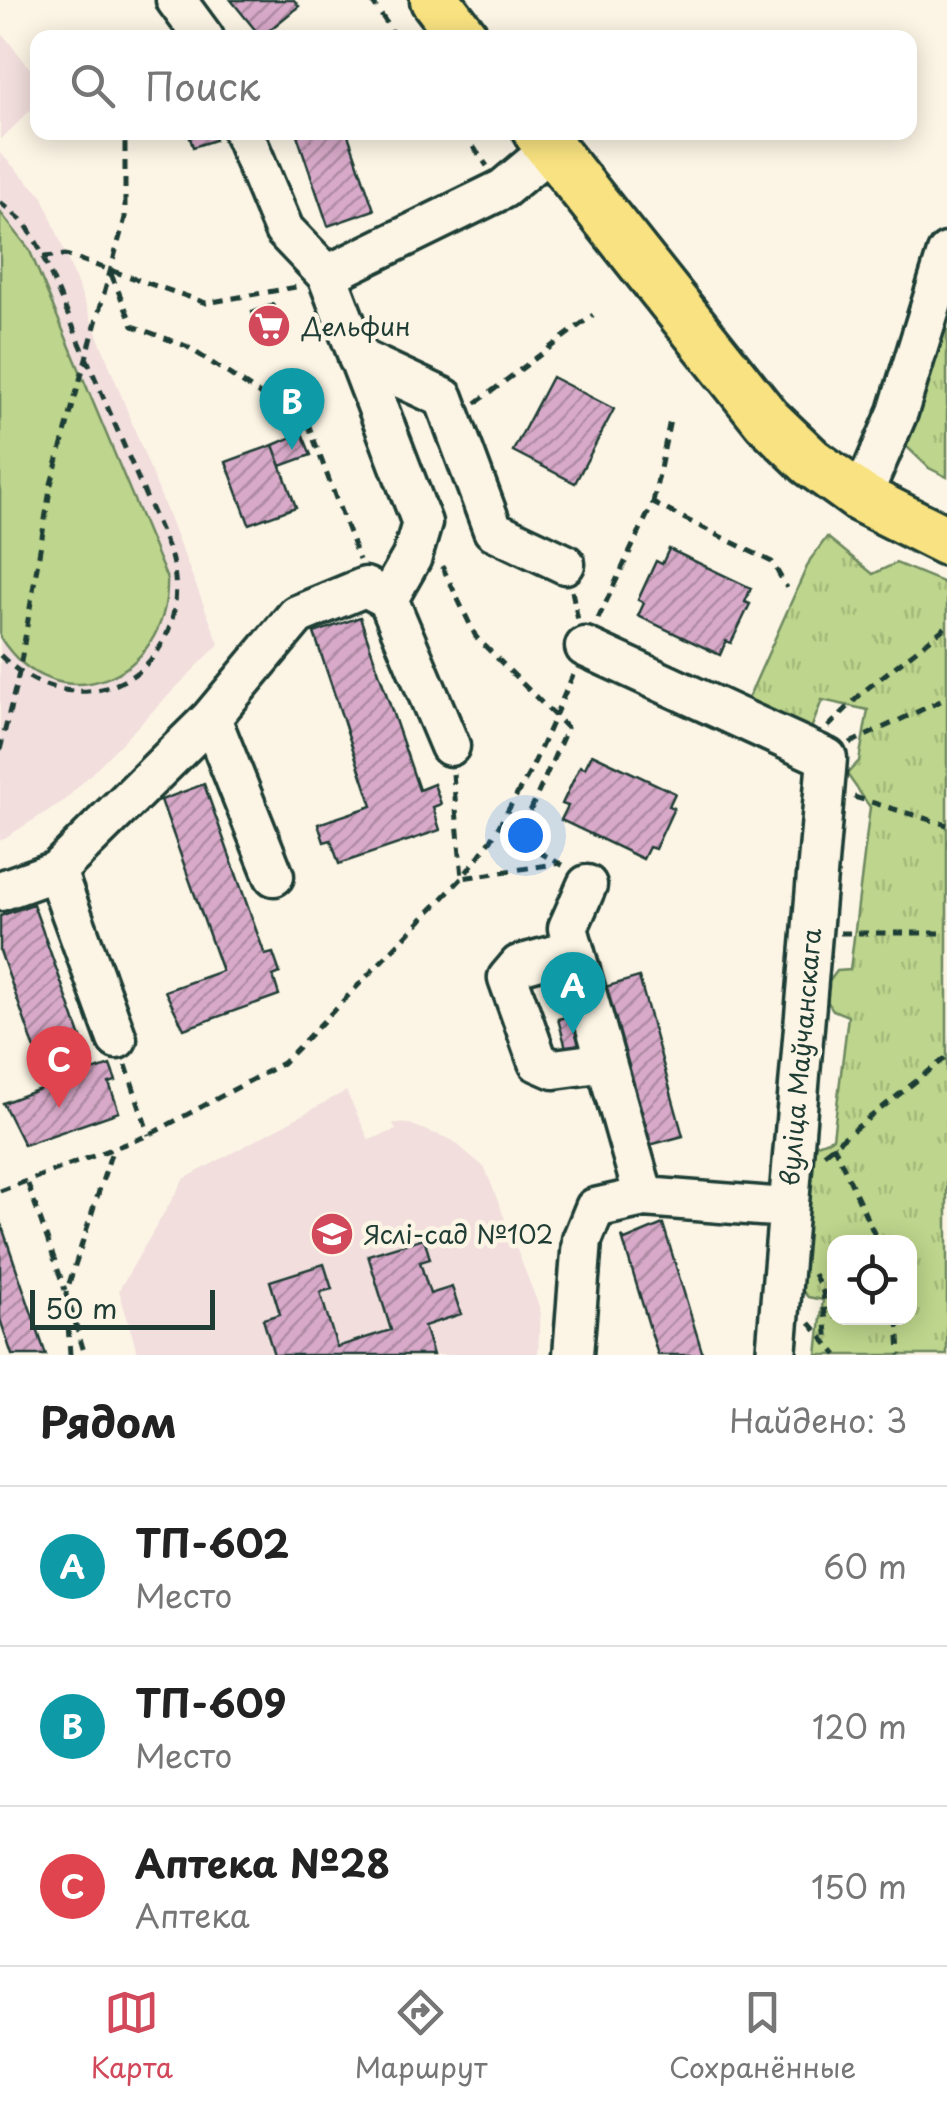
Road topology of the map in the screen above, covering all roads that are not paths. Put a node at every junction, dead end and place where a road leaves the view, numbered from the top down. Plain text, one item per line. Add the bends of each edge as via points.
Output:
1 (176, 0) edge
2 (435, 0) edge
3 (198, 30) edge
4 (458, 30) edge
5 (246, 140) edge
6 (544, 141) edge
7 (947, 254) edge
8 (328, 278) junction
9 (358, 358) junction
10 (861, 498) junction
11 (947, 541) edge
12 (565, 564) road end
13 (376, 593) junction
14 (585, 647) road end
15 (210, 718) junction
16 (450, 746) road end
17 (56, 872) junction
18 (574, 874) road end
19 (274, 876) dead end
20 (0, 891) edge
21 (573, 950) junction
22 (117, 1039) road end
23 (606, 1062) junction
24 (644, 1197) junction
25 (788, 1197) junction
26 (573, 1355) edge
27 (776, 1355) edge

1 - 3 street
2 - 4 main road
5 - 8 street via 284,230
6 - 8 street via 503,189
6 - 10 main road via 766,420
7 - 10 street via 898,412
8 - 9 street
9 - 12 street via 444,398 493,530
9 - 13 street via 422,523 412,557
10 - 11 main road
13 - 15 street via 297,615
13 - 16 street
14 - 25 street, вуліца Маўчанскага via 818,765
15 - 17 street
15 - 19 street
17 - 20 street
17 - 22 street
18 - 21 street via 568,928
21 - 23 street
21 - 23 street via 519,964 508,978 538,1062 554,1069
23 - 24 street
24 - 25 street
24 - 26 street via 595,1208 582,1240
25 - 27 street, вуліца Маўчанскага

